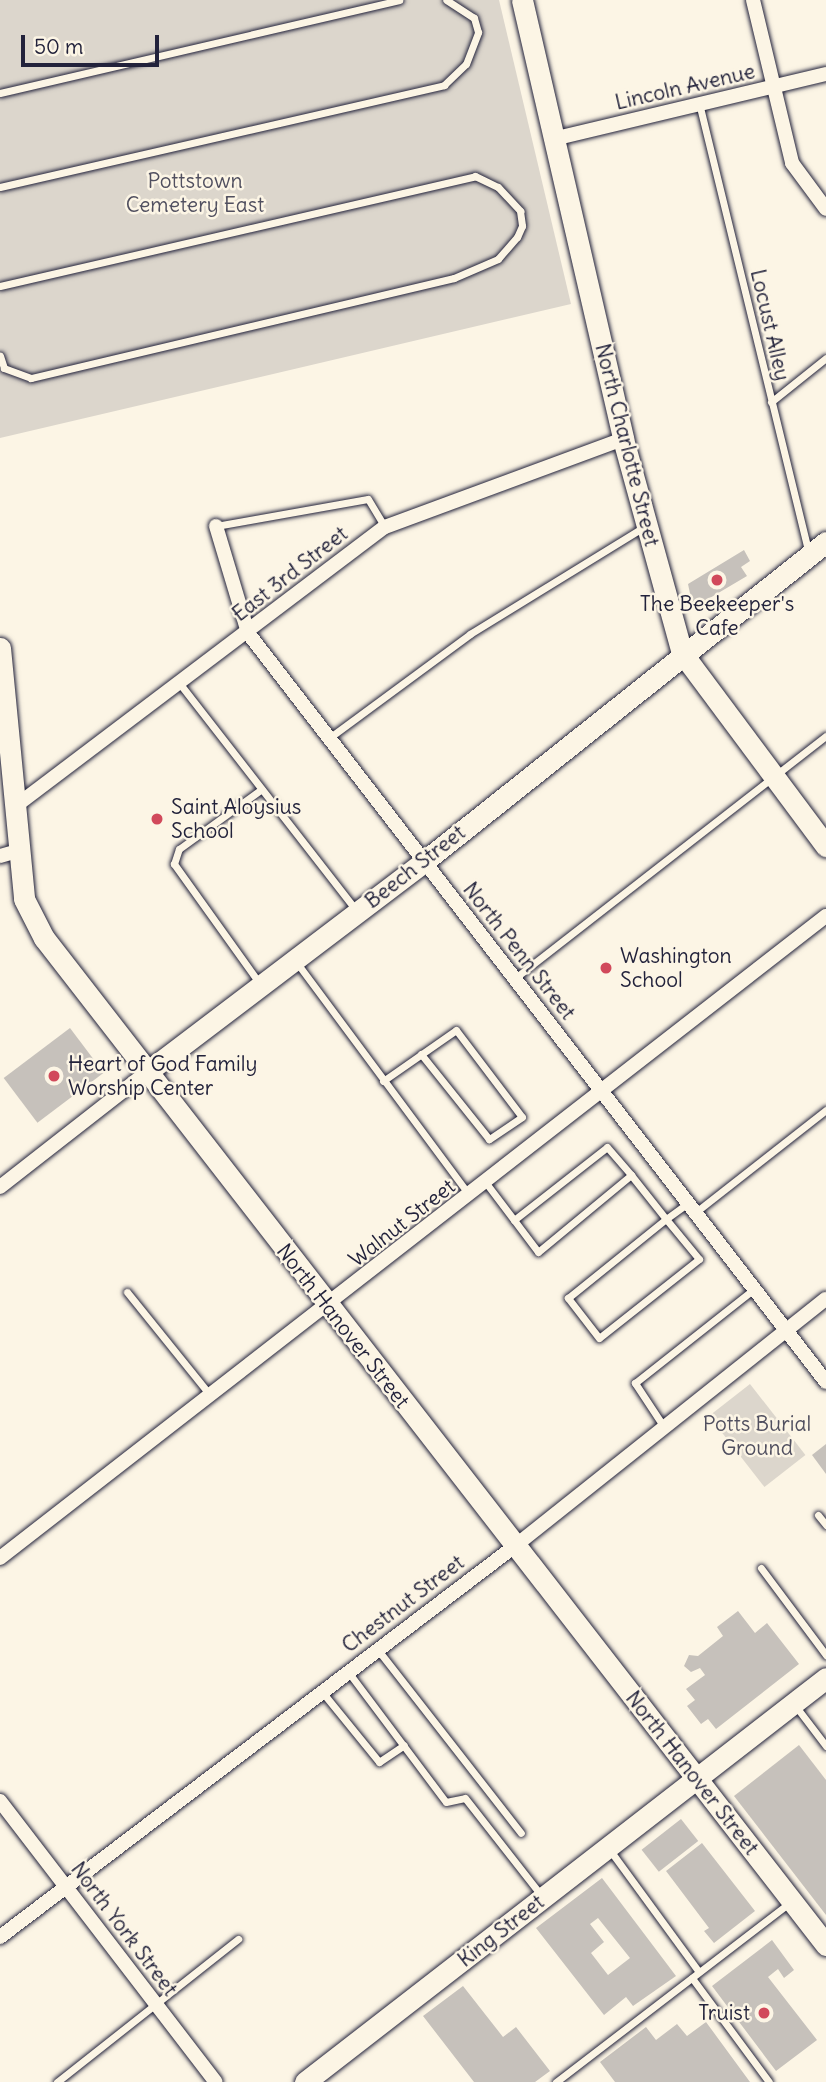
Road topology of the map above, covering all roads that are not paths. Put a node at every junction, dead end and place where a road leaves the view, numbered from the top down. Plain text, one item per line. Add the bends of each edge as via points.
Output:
1 (399, 0) edge
2 (446, 0) edge
3 (522, 0) edge
4 (753, 0) edge
5 (826, 74) edge
6 (774, 88) junction
7 (0, 93) edge
8 (699, 103) junction
9 (553, 139) junction
10 (0, 187) edge
11 (826, 209) edge
12 (0, 286) edge
13 (0, 356) edge
14 (826, 358) edge
15 (771, 402) junction
16 (623, 439) junction
17 (647, 525) junction
18 (216, 526) joint
19 (385, 527) junction
20 (826, 542) edge
21 (809, 555) junction
22 (248, 633) junction
23 (0, 649) edge
24 (682, 653) junction
25 (180, 684) junction
26 (826, 736) edge
27 (328, 739) junction
28 (774, 776) junction
29 (262, 789) junction
30 (17, 805) junction
31 (826, 846) edge
32 (8, 853) edge
33 (422, 863) junction
34 (357, 912) junction
35 (826, 916) edge
36 (294, 960) junction
37 (515, 978) junction
38 (261, 985) junction
39 (421, 1054) junction
40 (147, 1072) junction
41 (383, 1081) junction
42 (602, 1093) junction
43 (826, 1110) edge
44 (631, 1175) junction
45 (486, 1183) junction
46 (0, 1187) edge
47 (470, 1196) junction
48 (693, 1206) junction
49 (666, 1219) junction
50 (514, 1220) junction
51 (754, 1289) junction
52 (127, 1292) dead end
53 (826, 1299) edge
54 (329, 1306) junction
55 (785, 1331) junction
56 (826, 1382) edge
57 (212, 1396) junction
58 (664, 1427) junction
59 (818, 1515) dead end
60 (826, 1525) edge
61 (514, 1546) junction
62 (0, 1558) edge
63 (761, 1568) dead end
64 (378, 1650) junction
65 (826, 1655) edge
66 (348, 1672) junction
67 (826, 1678) edge
68 (323, 1693) junction
69 (794, 1704) junction
70 (404, 1745) junction
71 (826, 1746) edge
72 (697, 1780) junction
73 (0, 1801) edge
74 (521, 1833) dead end
75 (608, 1849) junction
76 (65, 1886) junction
77 (543, 1899) junction
78 (792, 1901) junction
79 (0, 1937) edge
80 (238, 1939) dead end
81 (826, 1945) edge
82 (699, 1972) junction
83 (692, 1978) junction
84 (156, 2005) junction
85 (57, 2082) edge
86 (216, 2082) edge
87 (305, 2082) edge
88 (556, 2082) edge
89 (769, 2082) edge

1 - 7 lane
2 - 10 lane via 474,18 478,32 466,64 444,85
3 - 9 street, North Charlotte Street
4 - 6 street
5 - 6 street, Lincoln Avenue
6 - 8 street, Lincoln Avenue
6 - 11 street via 792,163
8 - 9 street, Lincoln Avenue
8 - 15 lane, Locust Alley
9 - 16 street, North Charlotte Street
12 - 13 lane via 475,176 498,187 520,211 522,226 498,259 454,278 31,378 4,368
14 - 15 lane
15 - 21 lane, Locust Alley
16 - 17 street, North Charlotte Street
16 - 19 street, East 3rd Street
17 - 24 street, North Charlotte Street
17 - 27 lane via 470,634
18 - 19 lane via 368,499
18 - 22 street, North Penn Street
19 - 22 street, East 3rd Street
20 - 21 street, Beech Street
21 - 24 street, Beech Street
22 - 25 street, East 3rd Street
22 - 27 street, North Penn Street
23 - 30 street, North Hanover Street
24 - 28 street, North Charlotte Street
24 - 33 street, Beech Street
25 - 29 lane
25 - 30 street, East 3rd Street
26 - 28 lane
27 - 33 street, North Penn Street
28 - 31 street, North Charlotte Street
28 - 37 lane
29 - 34 lane
29 - 38 lane via 179,849 174,864
30 - 32 street, North Hanover Street
32 - 40 street, North Hanover Street via 44,938
33 - 34 street, Beech Street
33 - 37 street, North Penn Street
34 - 36 street, Beech Street
35 - 42 street, Walnut Street
36 - 38 street, Beech Street
36 - 41 lane
37 - 42 street, North Penn Street
38 - 40 street, Beech Street
39 - 39 lane via 489,1139 522,1117 456,1030
39 - 41 lane
40 - 46 street, Beech Street
40 - 54 street, North Hanover Street
41 - 47 lane
42 - 45 street, Walnut Street
42 - 48 street, North Penn Street
43 - 48 lane
44 - 49 lane
44 - 50 lane via 607,1147
44 - 50 lane via 538,1252
45 - 47 street, Walnut Street
45 - 50 lane
47 - 54 street, Walnut Street
48 - 49 lane
48 - 51 street, North Penn Street
49 - 49 lane via 699,1259 599,1338 568,1298
51 - 55 street, North Penn Street
51 - 58 lane via 635,1383
52 - 57 lane
53 - 55 street, Chestnut Street
54 - 57 street, Walnut Street
54 - 61 street, North Hanover Street
55 - 56 street, North Penn Street
55 - 58 street, Chestnut Street
57 - 62 street, Walnut Street
58 - 61 street, Chestnut Street
59 - 60 lane
61 - 64 street, Chestnut Street
61 - 72 street, North Hanover Street
63 - 65 lane
64 - 66 street, Chestnut Street
64 - 74 lane
66 - 68 street, Chestnut Street
66 - 70 lane
67 - 69 street, King Street
68 - 70 lane via 379,1762
68 - 76 street, Chestnut Street
69 - 71 lane
69 - 72 street, King Street
70 - 77 lane via 446,1802 466,1798
72 - 75 street, King Street
72 - 78 street, North Hanover Street
73 - 76 street, North York Street
75 - 77 street, King Street
75 - 82 lane
76 - 79 street, Chestnut Street
76 - 84 street, North York Street
77 - 87 street, King Street
78 - 81 street, North Hanover Street
78 - 82 lane
80 - 84 lane
82 - 83 lane
83 - 88 lane
83 - 89 lane
84 - 85 lane
84 - 86 street, North York Street

